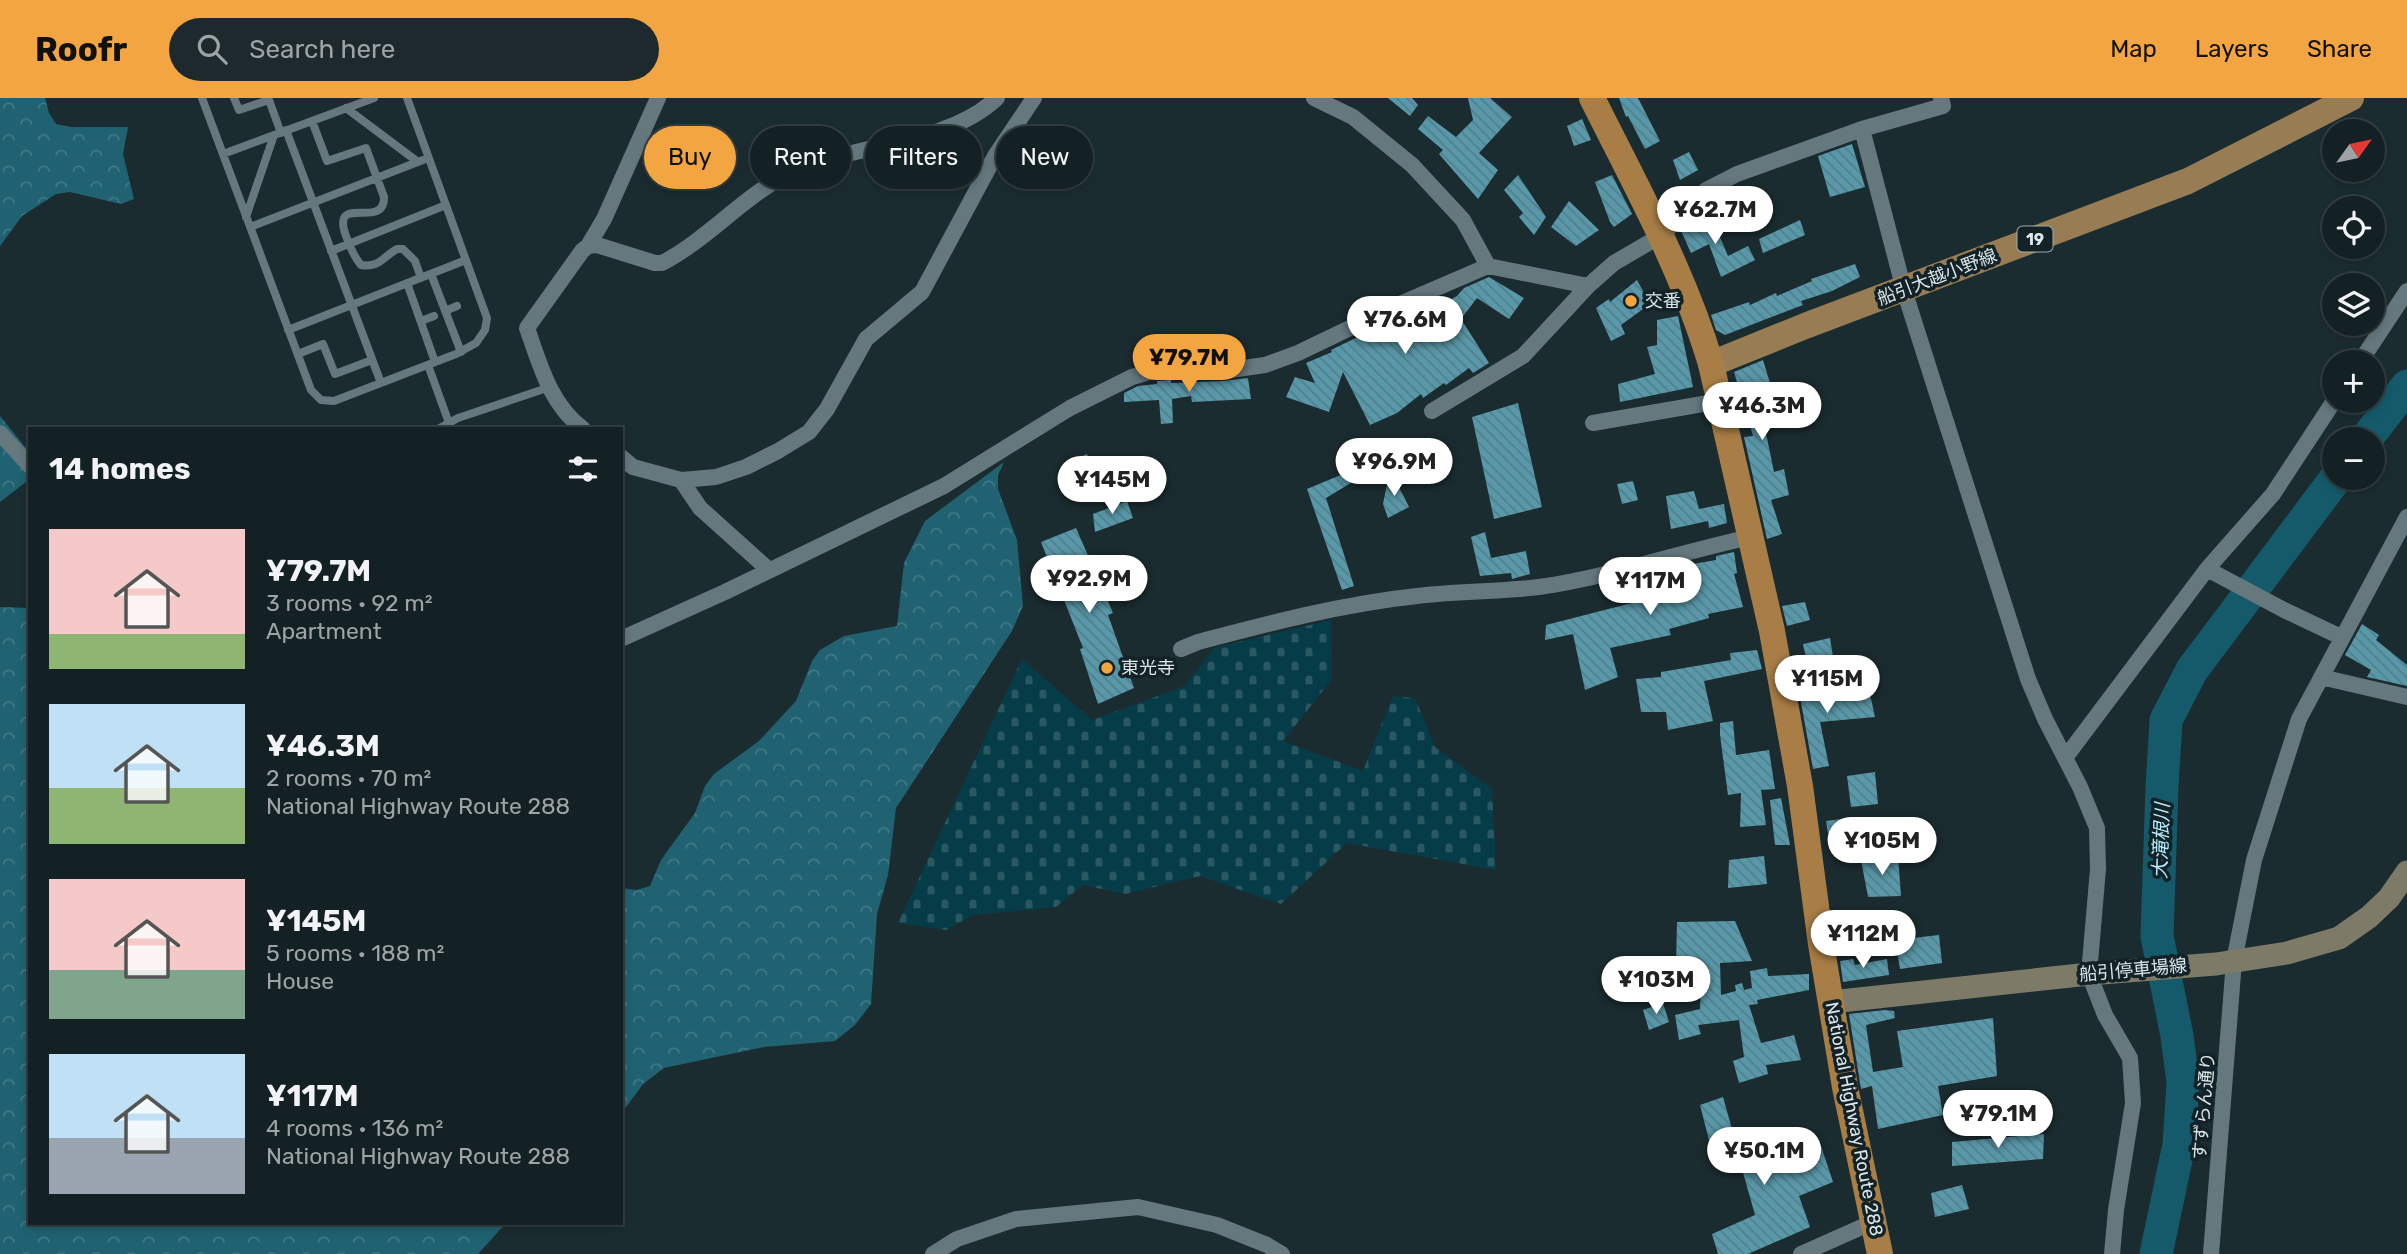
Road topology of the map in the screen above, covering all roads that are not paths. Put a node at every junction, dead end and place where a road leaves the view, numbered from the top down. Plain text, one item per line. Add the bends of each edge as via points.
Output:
1 (202, 98) edge
2 (234, 98) edge
3 (374, 98) edge
4 (407, 98) edge
5 (658, 98) edge
6 (997, 98) edge
7 (1034, 98) edge
8 (1314, 98) edge
9 (1592, 98) edge
10 (1941, 98) edge
11 (2351, 98) edge
12 (346, 108) junction
13 (312, 121) junction
14 (1862, 130) junction
15 (280, 133) junction
16 (223, 154) junction
17 (428, 158) junction
18 (418, 162) junction
19 (377, 178) junction
20 (313, 202) junction
21 (446, 205) junction
22 (246, 217) junction
23 (250, 227) junction
24 (1662, 235) junction
25 (349, 244) junction
26 (588, 246) junction
27 (331, 251) junction
28 (466, 260) junction
29 (1488, 266) junction
30 (431, 274) junction
31 (421, 278) junction
32 (407, 283) junction
33 (1588, 286) junction
34 (1904, 290) junction
35 (2407, 291) edge
36 (352, 305) junction
37 (457, 306) dead end
38 (445, 311) junction
39 (434, 316) dead end
40 (421, 321) junction
41 (288, 330) junction
42 (2368, 350) edge
43 (461, 352) junction
44 (298, 354) junction
45 (372, 360) junction
46 (432, 364) junction
47 (1711, 364) junction
48 (381, 383) junction
49 (547, 388) junction
50 (1720, 401) junction
51 (1432, 411) dead end
52 (2326, 413) edge
53 (449, 422) junction
54 (1593, 423) dead end
55 (441, 427) edge
56 (580, 427) edge
57 (0, 433) edge
58 (623, 459) edge
59 (28, 465) edge
60 (681, 480) junction
61 (2407, 517) edge
62 (1751, 537) junction
63 (2207, 569) junction
64 (769, 570) junction
65 (2341, 637) junction
66 (623, 638) edge
67 (1181, 649) dead end
68 (2321, 677) junction
69 (2407, 697) edge
70 (2065, 758) junction
71 (2407, 872) edge
72 (2225, 962) junction
73 (2100, 973) junction
74 (1831, 1002) junction
75 (1873, 1222) junction
76 (933, 1254) edge
77 (1282, 1254) edge
78 (1801, 1254) edge
79 (1880, 1254) edge
80 (2112, 1254) edge
81 (2211, 1254) edge

1 - 16 lane
2 - 15 lane via 239,110 269,100
3 - 12 lane
4 - 17 lane
5 - 26 street
6 - 26 street via 957,125 794,171 662,263
7 - 60 street via 995,156 922,292 866,340 827,409 808,432 746,467 716,477
8 - 29 street via 1353,117 1412,165 1462,220
9 - 24 highway, National Highway Route 288
10 - 14 street via 1943,106
11 - 34 main road, 船引大越小野線 / 19 via 2188,181
12 - 13 lane
12 - 18 lane
13 - 15 lane
13 - 19 lane via 327,161 366,148
14 - 24 street via 1737,174 1706,190
14 - 34 street
15 - 16 lane
15 - 20 lane
15 - 22 lane
16 - 22 lane
17 - 18 lane
17 - 21 lane
18 - 19 lane
19 - 20 lane
19 - 25 lane via 384,203 372,214 357,211 344,218
20 - 23 lane
20 - 27 lane
21 - 25 lane
21 - 28 lane
22 - 23 lane
23 - 41 lane
24 - 33 street
24 - 47 highway, National Highway Route 288
25 - 27 lane
25 - 31 lane via 361,265 369,266 403,249 415,261
26 - 49 street via 527,328
27 - 36 lane
28 - 30 lane
28 - 43 lane via 486,318 485,330
29 - 33 street
29 - 64 street via 1265,365 1223,371 1163,368 1132,376 1070,408 944,486
30 - 31 lane
30 - 38 lane
31 - 32 lane
32 - 36 lane
32 - 40 lane
33 - 51 street via 1523,356
34 - 47 main road, 船引大越小野線 / 19
34 - 70 street via 2028,679
35 - 42 street
36 - 41 lane
36 - 45 lane
37 - 38 lane
38 - 43 lane
39 - 40 lane
40 - 46 lane
41 - 44 lane
43 - 46 lane
44 - 45 lane via 323,344 335,374
44 - 48 lane via 311,390 321,400 334,401
45 - 48 lane
46 - 48 lane
46 - 53 lane
47 - 50 highway, National Highway Route 288
49 - 53 lane
49 - 56 street
50 - 54 street
50 - 62 highway, National Highway Route 288
52 - 63 street via 2273,494
53 - 55 lane
57 - 59 street
58 - 60 street via 633,467
60 - 64 street via 701,508
61 - 65 street, すずらん通り
62 - 67 street via 1539,586 1416,596 1313,612
62 - 74 highway, National Highway Route 288 via 1787,710
63 - 65 street
63 - 70 street
64 - 66 street
65 - 68 street, すずらん通り
68 - 69 street
68 - 72 street, すずらん通り via 2299,719
70 - 73 street via 2096,828
71 - 72 main road, 船引停車場線 via 2389,898 2339,938 2287,953
72 - 73 main road, 船引停車場線
72 - 81 street, すずらん通り
73 - 74 main road, 船引停車場線
73 - 80 street via 2105,1015 2130,1058 2133,1103
74 - 75 highway, National Highway Route 288
75 - 78 street
75 - 79 highway, National Highway Route 288
76 - 77 street via 957,1239 1016,1219 1138,1207 1217,1225

